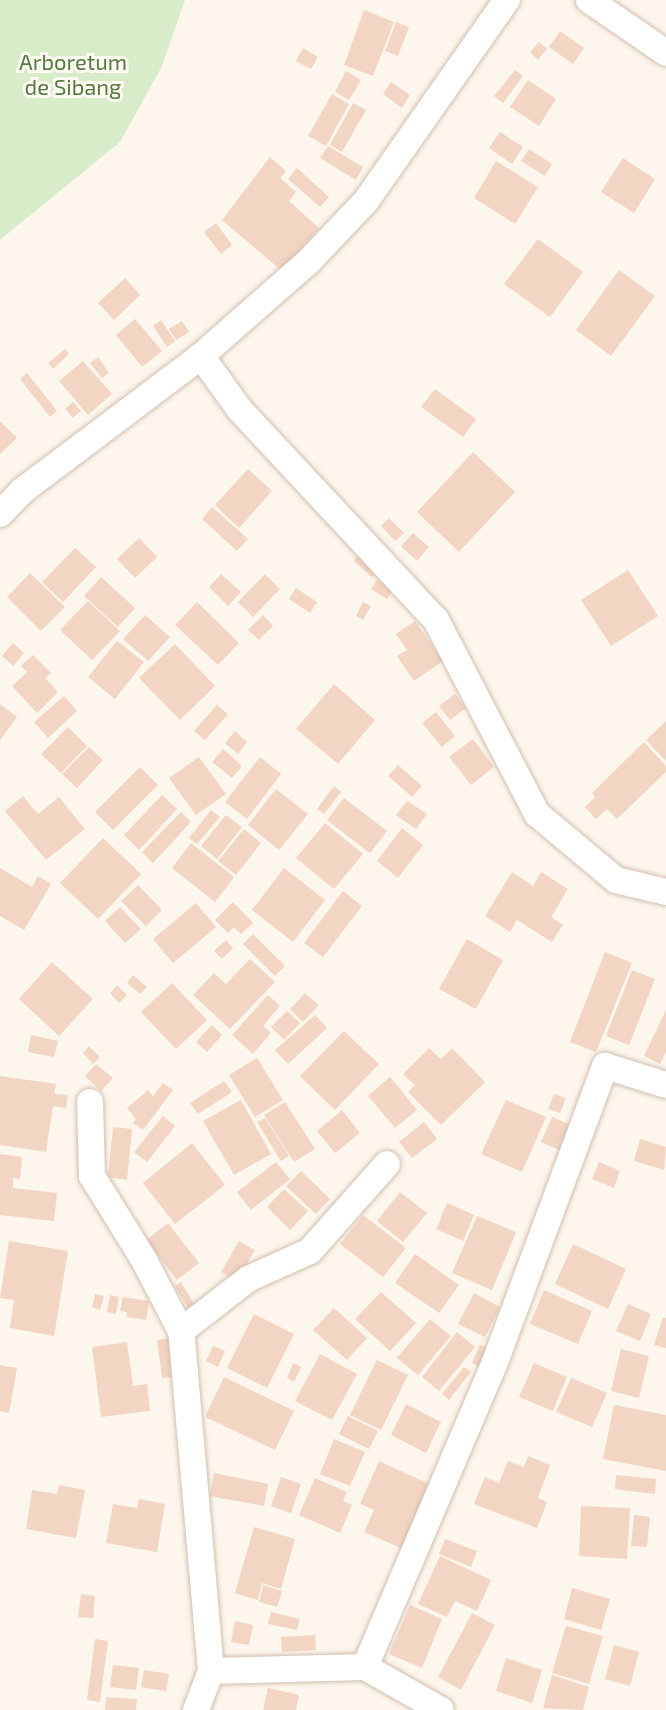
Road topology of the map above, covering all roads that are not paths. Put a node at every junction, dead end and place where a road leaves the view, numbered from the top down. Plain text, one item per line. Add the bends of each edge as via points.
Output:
1 (507, 0) edge
2 (589, 0) edge
3 (666, 53) edge
4 (201, 356) junction
5 (0, 514) edge
6 (666, 892) edge
7 (666, 1085) edge
8 (90, 1102) dead end
9 (387, 1164) dead end
10 (181, 1331) junction
11 (365, 1667) junction
12 (211, 1671) junction
13 (196, 1710) edge
14 (441, 1710) edge

1 - 4 street via 366,201 309,261
2 - 3 street
4 - 5 street via 22,491
4 - 6 street via 240,410 436,620 537,814 616,880
7 - 11 street via 605,1066 495,1362
8 - 10 street via 92,1176 144,1260
9 - 10 street via 310,1251 248,1280
10 - 12 street
11 - 12 street
11 - 14 street
12 - 13 street

